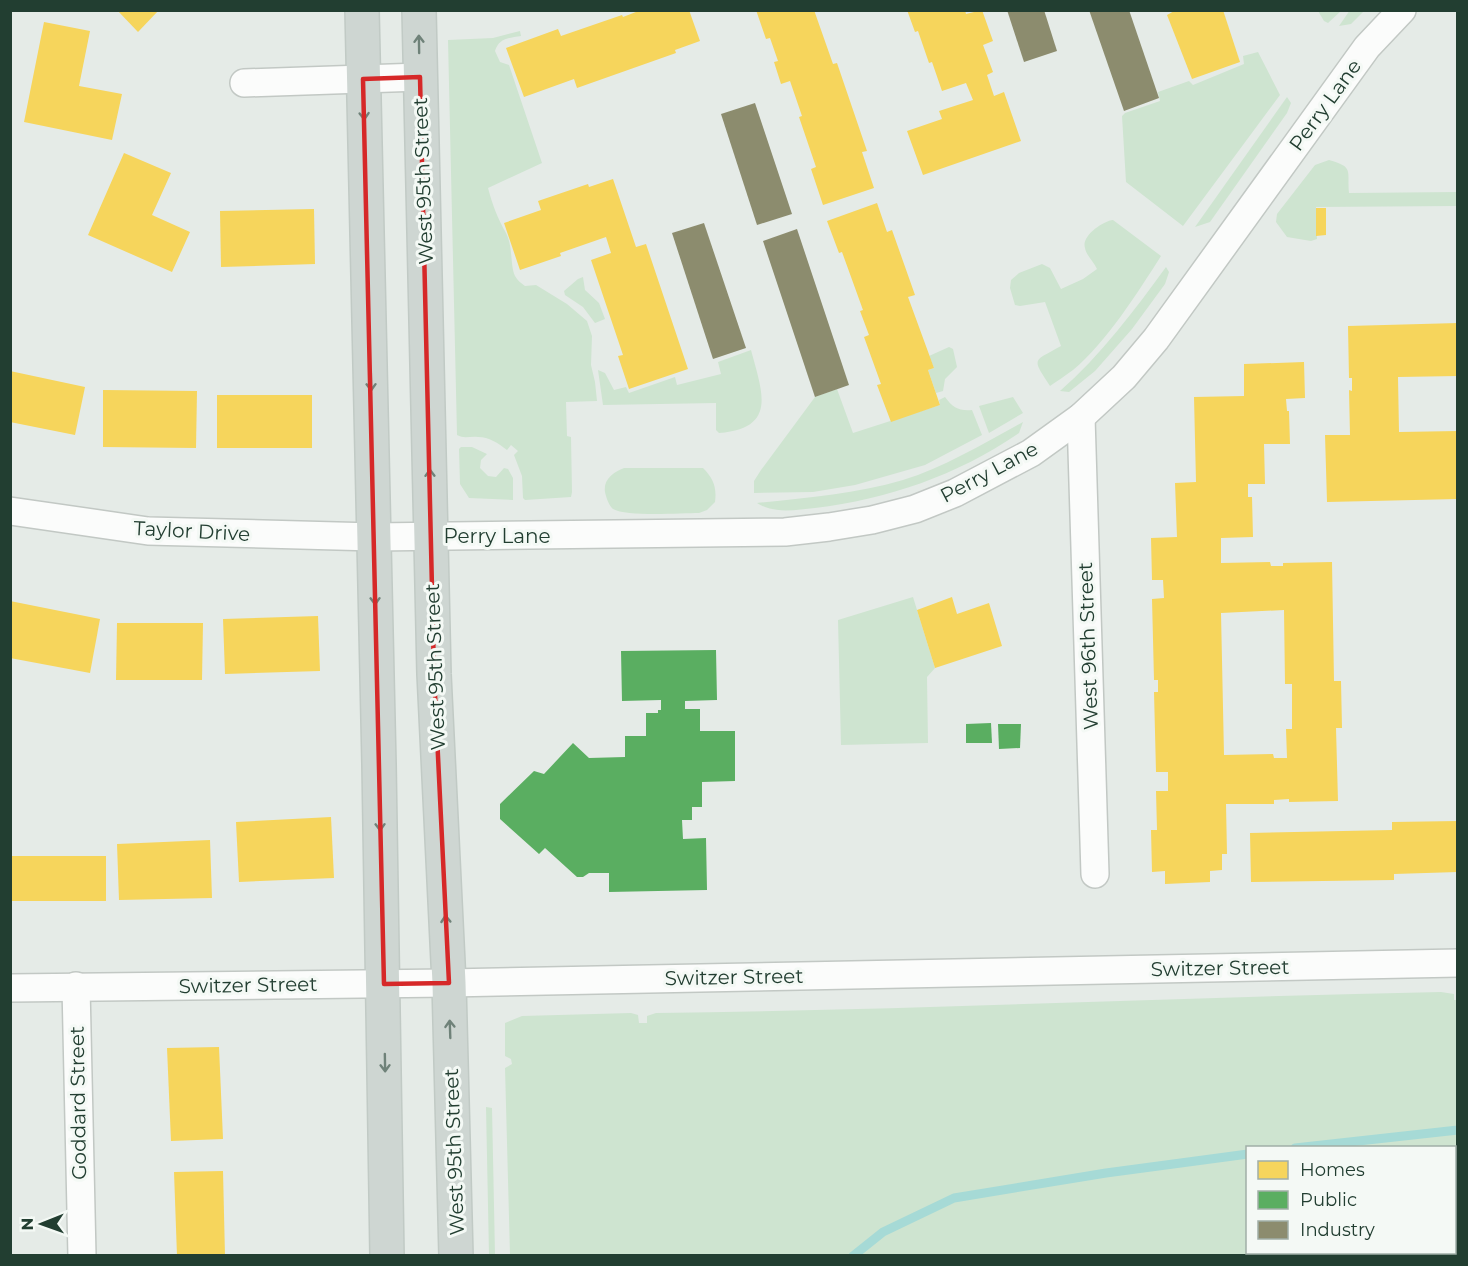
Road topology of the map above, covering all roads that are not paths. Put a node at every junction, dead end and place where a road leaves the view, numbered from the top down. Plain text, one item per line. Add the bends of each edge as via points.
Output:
1 (362, 10) edge
2 (419, 10) edge
3 (1402, 10) edge
4 (420, 77) junction
5 (363, 79) junction
6 (244, 83) dead end
7 (1081, 417) junction
8 (10, 511) edge
9 (374, 537) junction
10 (432, 537) junction
11 (1095, 874) dead end
12 (1458, 963) edge
13 (449, 983) junction
14 (384, 984) junction
15 (76, 987) junction
16 (10, 988) edge
17 (82, 1256) edge
18 (387, 1256) edge
19 (456, 1256) edge

1 - 5 main road
4 -> 2 main road, West 95th Street
3 - 7 street, Perry Lane via 1367,46 1156,339 1124,377
4 - 5 street, West 95th Street
10 -> 4 main road, West 95th Street
5 - 6 street, West 95th Street
5 -> 9 main road
7 - 10 street, Perry Lane via 1031,453 955,493 872,520 785,532
7 - 11 street, West 96th Street
8 - 9 street, Taylor Drive via 148,531
9 - 10 street, Perry Lane
9 -> 14 main road
13 -> 10 main road, West 95th Street via 434,674
12 - 13 street, Switzer Street
13 - 14 street, Switzer Street
19 -> 13 main road, West 95th Street
14 - 15 street, Switzer Street
14 -> 18 main road
15 - 16 street, Switzer Street
15 - 17 street, Goddard Street

